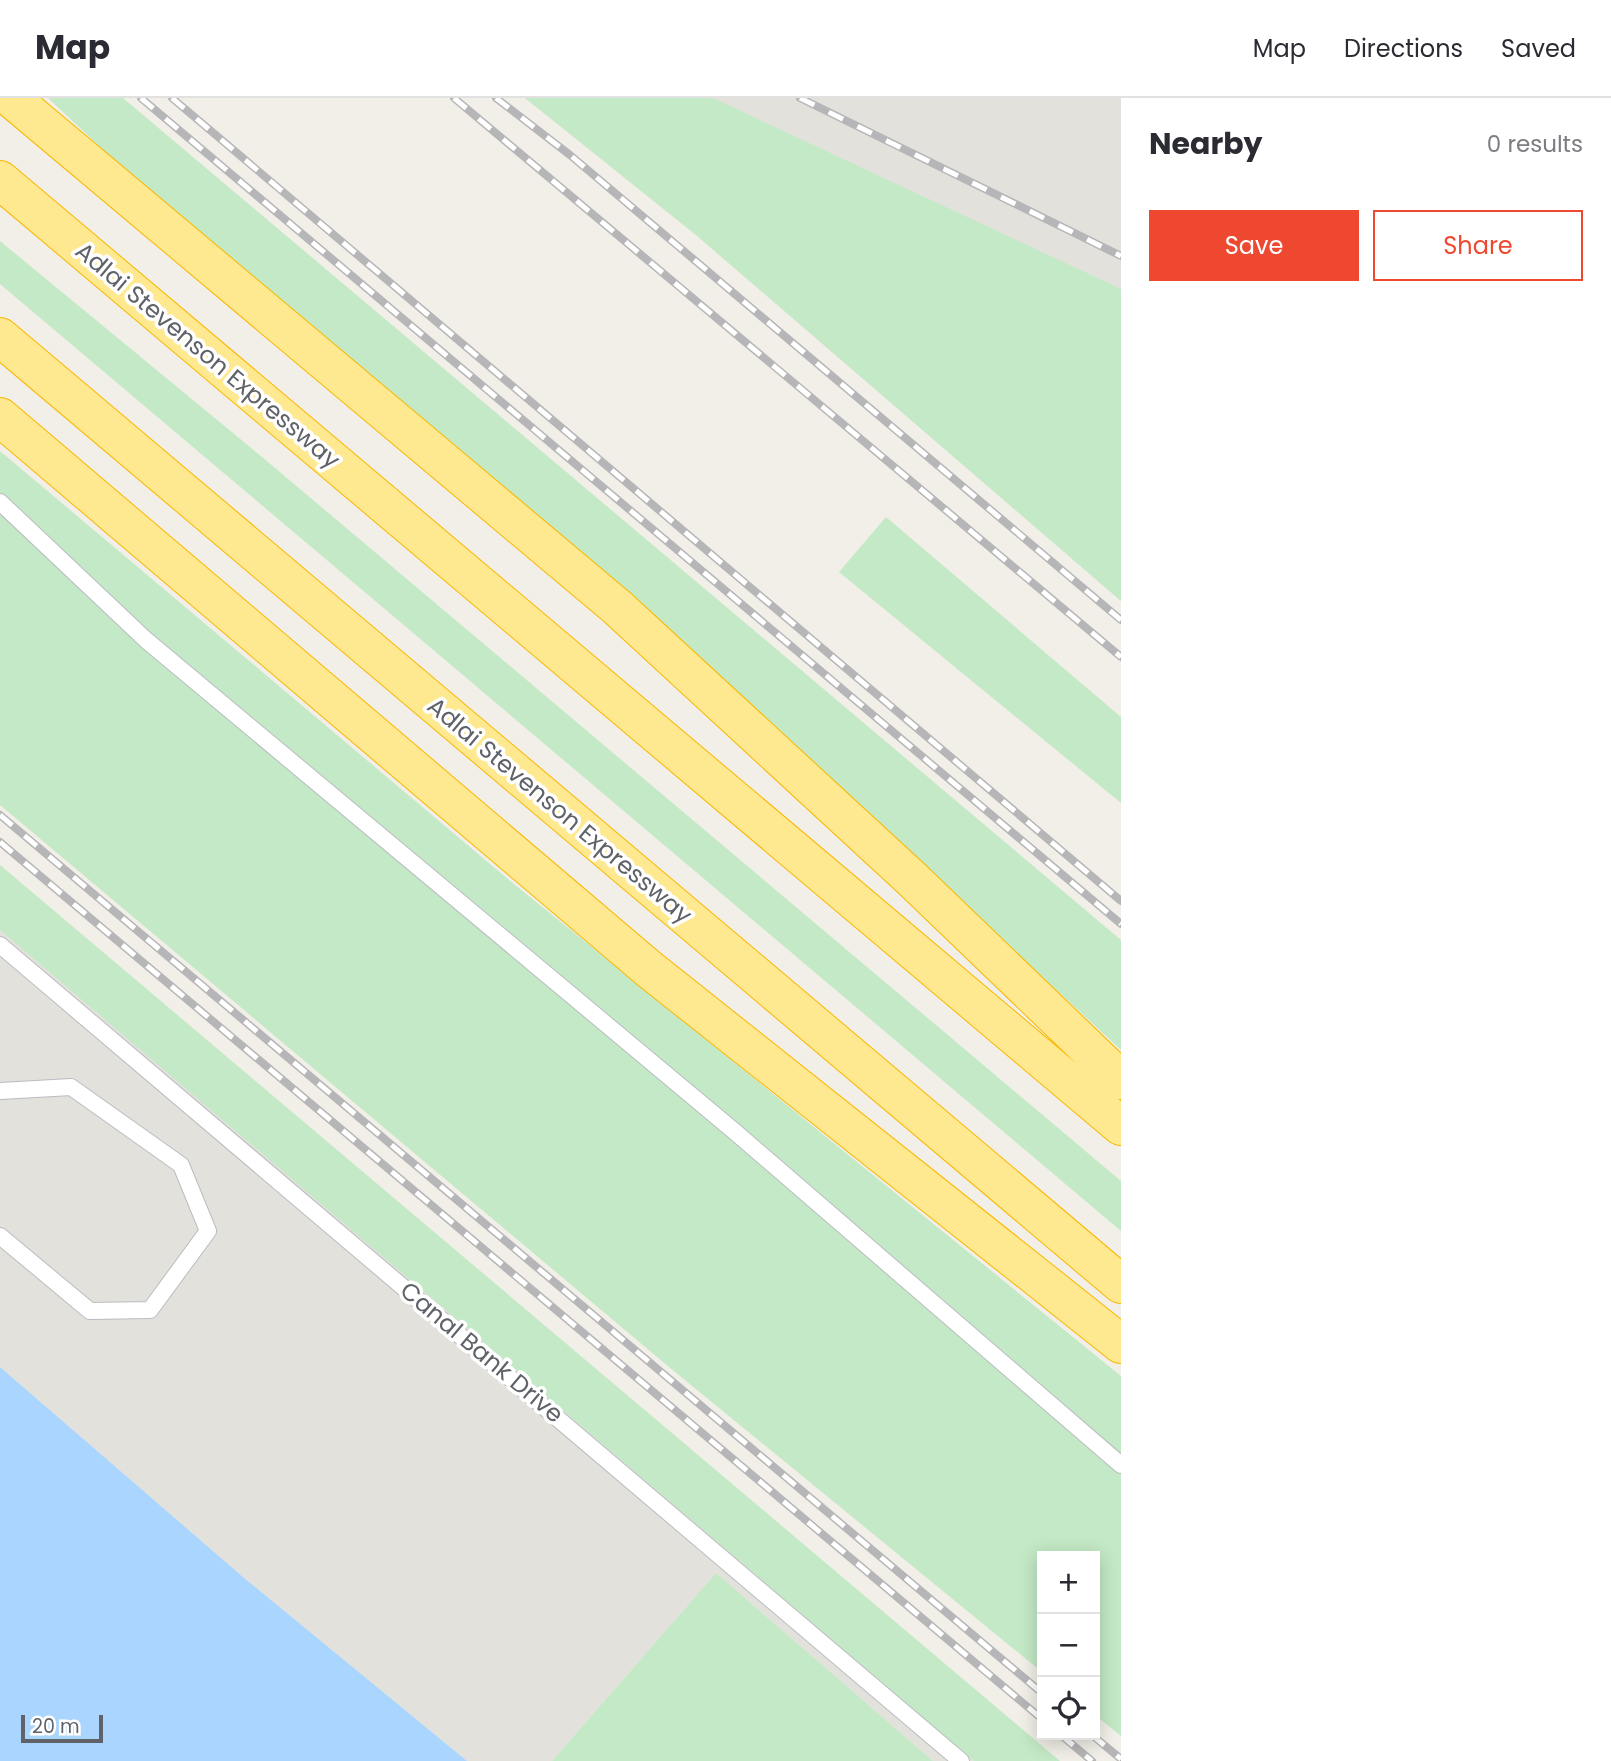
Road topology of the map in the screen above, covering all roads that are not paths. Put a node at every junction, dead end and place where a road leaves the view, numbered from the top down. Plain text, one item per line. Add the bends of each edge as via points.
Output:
1 (12, 98) edge
2 (0, 180) edge
3 (0, 337) edge
4 (0, 417) edge
5 (0, 502) edge
6 (0, 945) edge
7 (1121, 1080) edge
8 (0, 1091) edge
9 (1121, 1126) edge
10 (0, 1236) edge
11 (1121, 1284) edge
12 (1121, 1344) edge
13 (1121, 1465) edge
14 (961, 1761) edge

1 - 7 highway via 617,607 912,879
2 - 9 highway, Adlai Stevenson Expressway
3 - 11 highway, Adlai Stevenson Expressway
4 - 12 highway via 649,969
5 - 13 lane via 146,640 734,1131
6 - 14 lane, Canal Bank Drive
8 - 10 lane via 71,1087 181,1165 208,1231 150,1310 90,1311

